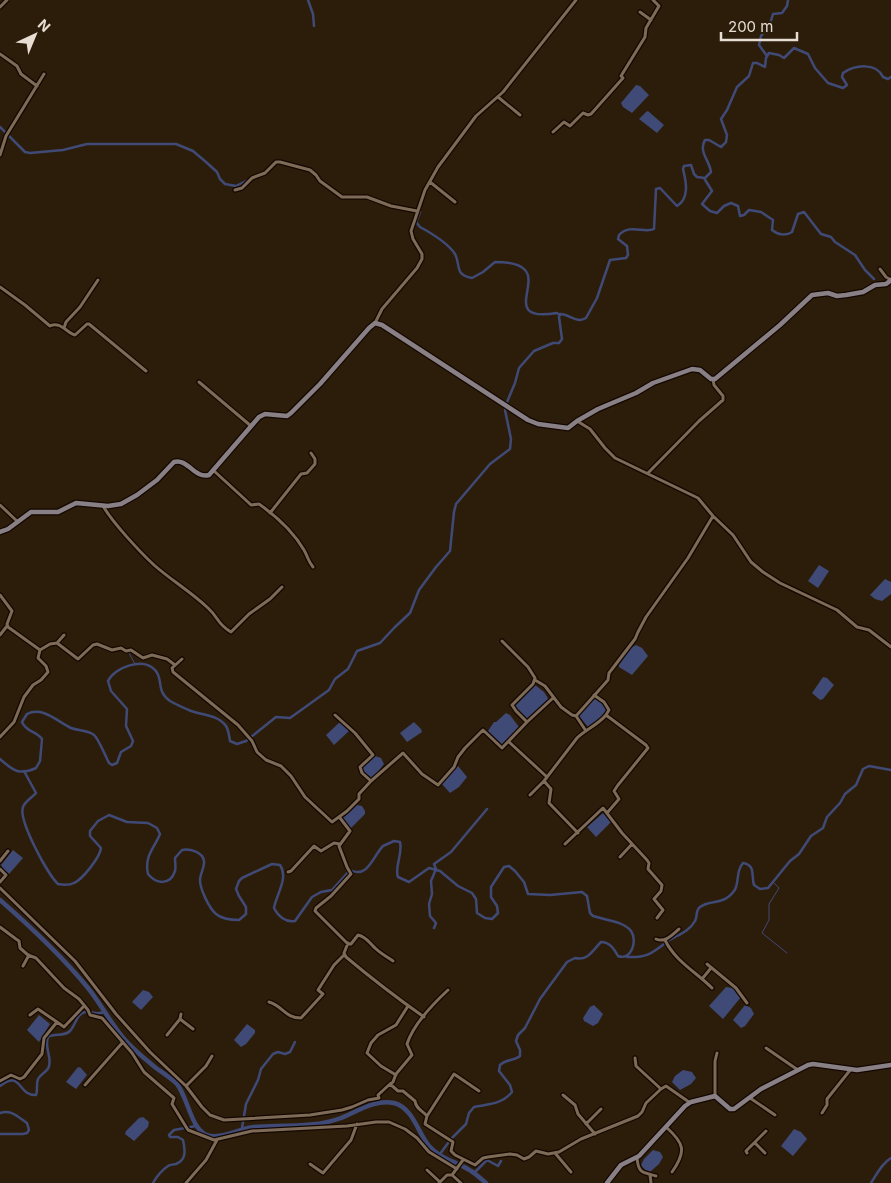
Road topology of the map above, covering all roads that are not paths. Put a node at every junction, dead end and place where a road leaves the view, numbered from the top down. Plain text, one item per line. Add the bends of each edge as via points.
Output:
1 (7, 0) edge
2 (576, 0) edge
3 (652, 0) edge
4 (0, 7) edge
5 (640, 12) dead end
6 (651, 20) junction
7 (0, 54) edge
8 (44, 74) dead end
9 (37, 86) junction
10 (498, 97) junction
11 (520, 115) dead end
12 (553, 132) dead end
13 (0, 155) edge
14 (430, 182) junction
15 (235, 190) dead end
16 (455, 202) dead end
17 (417, 211) junction
18 (880, 269) dead end
19 (98, 280) dead end
20 (891, 280) edge
21 (0, 287) edge
22 (375, 323) junction
23 (64, 328) junction
24 (146, 371) dead end
25 (713, 380) junction
26 (199, 382) dead end
27 (576, 422) junction
28 (251, 426) junction
29 (312, 453) dead end
30 (213, 470) junction
31 (648, 473) junction
32 (0, 505) edge
33 (103, 506) junction
34 (270, 513) junction
35 (713, 516) junction
36 (18, 522) junction
37 (0, 532) edge
38 (313, 568) dead end
39 (282, 587) dead end
40 (0, 595) edge
41 (8, 626) junction
42 (0, 635) edge
43 (64, 635) dead end
44 (502, 641) dead end
45 (57, 643) junction
46 (891, 647) edge
47 (40, 650) junction
48 (182, 659) dead end
49 (175, 666) junction
50 (535, 680) junction
51 (594, 695) junction
52 (553, 698) junction
53 (335, 715) dead end
54 (606, 715) junction
55 (576, 716) junction
56 (527, 722) junction
57 (586, 731) junction
58 (0, 737) edge
59 (509, 742) junction
60 (547, 777) junction
61 (371, 781) junction
62 (544, 781) junction
63 (530, 795) dead end
64 (607, 812) junction
65 (340, 818) junction
66 (578, 833) junction
67 (340, 844) junction
68 (566, 844) dead end
69 (632, 844) junction
70 (8, 850) dead end
71 (620, 857) dead end
72 (0, 861) edge
73 (0, 869) edge
74 (288, 872) dead end
75 (0, 882) edge
76 (0, 888) edge
77 (657, 918) dead end
78 (0, 927) edge
79 (679, 929) dead end
80 (656, 939) dead end
81 (665, 940) junction
82 (348, 943) junction
83 (28, 955) junction
84 (344, 955) junction
85 (393, 961) dead end
86 (707, 964) dead end
87 (23, 966) dead end
88 (711, 968) junction
89 (702, 979) junction
90 (712, 988) dead end
91 (448, 990) dead end
92 (270, 1002) dead end
93 (747, 1003) dead end
94 (84, 1006) junction
95 (408, 1006) junction
96 (181, 1014) dead end
97 (30, 1015) dead end
98 (424, 1017) junction
99 (180, 1019) junction
100 (57, 1022) junction
101 (193, 1029) dead end
102 (166, 1034) dead end
103 (122, 1042) junction
104 (766, 1048) dead end
105 (717, 1053) dead end
106 (212, 1056) dead end
107 (635, 1058) dead end
108 (891, 1066) edge
109 (851, 1069) junction
110 (798, 1070) junction
111 (396, 1075) junction
112 (0, 1081) edge
113 (390, 1084) junction
114 (85, 1086) dead end
115 (186, 1086) junction
116 (661, 1089) junction
117 (479, 1091) dead end
118 (563, 1095) dead end
119 (715, 1096) junction
120 (750, 1098) junction
121 (689, 1102) junction
122 (601, 1110) dead end
123 (822, 1114) dead end
124 (775, 1115) dead end
125 (427, 1116) junction
126 (357, 1124) junction
127 (586, 1124) junction
128 (666, 1127) junction
129 (766, 1131) dead end
130 (594, 1134) junction
131 (217, 1140) junction
132 (755, 1143) junction
133 (555, 1153) junction
134 (747, 1153) dead end
135 (765, 1154) dead end
136 (637, 1158) junction
137 (464, 1160) junction
138 (310, 1164) dead end
139 (458, 1167) junction
140 (427, 1170) dead end
141 (571, 1172) dead end
142 (672, 1172) dead end
143 (452, 1175) junction
144 (650, 1175) junction
145 (656, 1176) dead end
146 (186, 1183) edge
147 (440, 1183) edge
148 (461, 1183) edge
149 (607, 1183) edge
150 (650, 1183) edge

1 - 4 street
2 - 10 street
3 - 6 street via 659,6
5 - 6 street
6 - 12 street via 645,37 621,76 623,78 606,98 591,114 583,113 570,126 564,122
7 - 9 street
8 - 9 street
9 - 13 street via 6,136
10 - 11 street
10 - 14 street via 476,116
14 - 16 street
14 - 17 street
15 - 17 street via 280,162 310,170 342,197 368,197
17 - 22 street via 411,234 422,259 382,309
18 - 20 street
19 - 23 street
20 - 25 main road via 863,292 812,295
21 - 23 street via 48,325
22 - 27 main road via 528,420 566,429
22 - 28 main road via 291,413 287,416 265,414
23 - 24 street via 75,336 90,324
25 - 27 main road via 699,369 692,369 653,383
25 - 31 street via 723,396 722,401
26 - 28 street
27 - 31 street via 590,429 612,456
28 - 30 main road
29 - 34 street via 315,464 301,474
30 - 33 main road via 202,476 177,460 137,495 121,504
30 - 34 street via 248,503 259,504
31 - 35 street via 694,495
32 - 36 street
33 - 36 main road via 76,502 58,512 31,512
33 - 39 street via 153,564 199,599 215,614 219,624 231,632
34 - 38 street via 293,535
35 - 46 street via 728,529 751,562 763,572 837,610 856,627 870,630
35 - 51 street via 646,617 635,640
36 - 37 main road
40 - 41 street via 12,611
41 - 42 street
41 - 47 street
43 - 45 street
44 - 50 street via 528,667
45 - 47 street
45 - 49 street via 78,659 95,644 112,650 121,648 143,658 152,655 167,659
47 - 58 street via 38,658 48,672 24,697 14,722
48 - 49 street
49 - 65 street via 173,672 232,720 262,757 277,763 291,776 328,820 334,822
50 - 52 street via 546,686
50 - 56 street via 512,705
51 - 54 street via 606,704 609,710
51 - 55 street
52 - 55 street
52 - 56 street
53 - 61 street via 355,732 372,755 360,767
54 - 57 street
54 - 64 street via 648,748 614,791 618,799
55 - 57 street
56 - 59 street
57 - 60 street
59 - 60 street
59 - 61 street via 502,748 483,730 438,784 422,774 403,752
60 - 62 street
61 - 65 street
62 - 63 street
62 - 66 street via 550,789 549,803
64 - 66 street via 603,808
64 - 69 street
65 - 67 street via 350,832
66 - 68 street
67 - 74 street via 334,842 321,851 314,846
67 - 82 street via 350,871 339,888 315,911
69 - 71 street
69 - 77 street via 647,860 648,868 662,885 654,898 663,910
70 - 72 street
73 - 75 street via 6,875
76 - 115 street via 61,946 150,1052
78 - 83 street via 18,940 20,948
79 - 81 street
80 - 81 street
81 - 89 street via 683,963
82 - 84 street
82 - 85 street via 361,935
83 - 87 street
83 - 94 street via 42,963
84 - 92 street via 318,990 323,994 302,1018 288,1016
84 - 95 street
86 - 88 street
88 - 89 street
88 - 93 street via 736,988
89 - 90 street
91 - 98 street
94 - 100 street via 64,1027
94 - 103 street via 88,1012 102,1018
95 - 98 street
95 - 111 street via 396,1025 378,1035 366,1053
96 - 99 street
97 - 100 street via 38,1009
98 - 111 street via 407,1041 412,1055
99 - 101 street
99 - 102 street
100 - 112 street via 46,1034 42,1054 33,1068 20,1079 13,1075
103 - 114 street
103 - 131 street via 144,1072 174,1098 172,1104 188,1130
104 - 110 street
105 - 119 street
106 - 115 street
107 - 116 street via 636,1066
108 - 109 main road
109 - 110 main road via 813,1064
109 - 123 street via 827,1098 828,1104
110 - 120 main road via 760,1089
111 - 113 street
113 - 115 street via 378,1095 379,1098 352,1108 310,1115 224,1120 210,1115
113 - 125 street via 414,1100 418,1109
116 - 121 street via 666,1086
116 - 130 street via 638,1116
117 - 125 street via 454,1074
118 - 127 street via 575,1105
119 - 120 main road via 731,1110
119 - 121 main road
120 - 124 street
121 - 128 main road
122 - 127 street
125 - 137 street via 425,1124 452,1141 452,1152
126 - 131 street via 252,1131
126 - 138 street via 351,1140 323,1173
126 - 139 street via 398,1125 417,1138 429,1152
127 - 130 street
128 - 136 main road
128 - 142 street via 677,1136 682,1147 680,1162
129 - 132 street
130 - 133 street
131 - 146 street via 206,1160
132 - 134 street
132 - 135 street
133 - 137 street via 536,1151 524,1159 510,1154 488,1156 475,1165
133 - 141 street
136 - 144 street via 640,1170
136 - 149 main road via 621,1165
137 - 139 street
139 - 143 street
140 - 147 street
143 - 147 street via 447,1175
143 - 148 street
144 - 145 street
144 - 150 street

